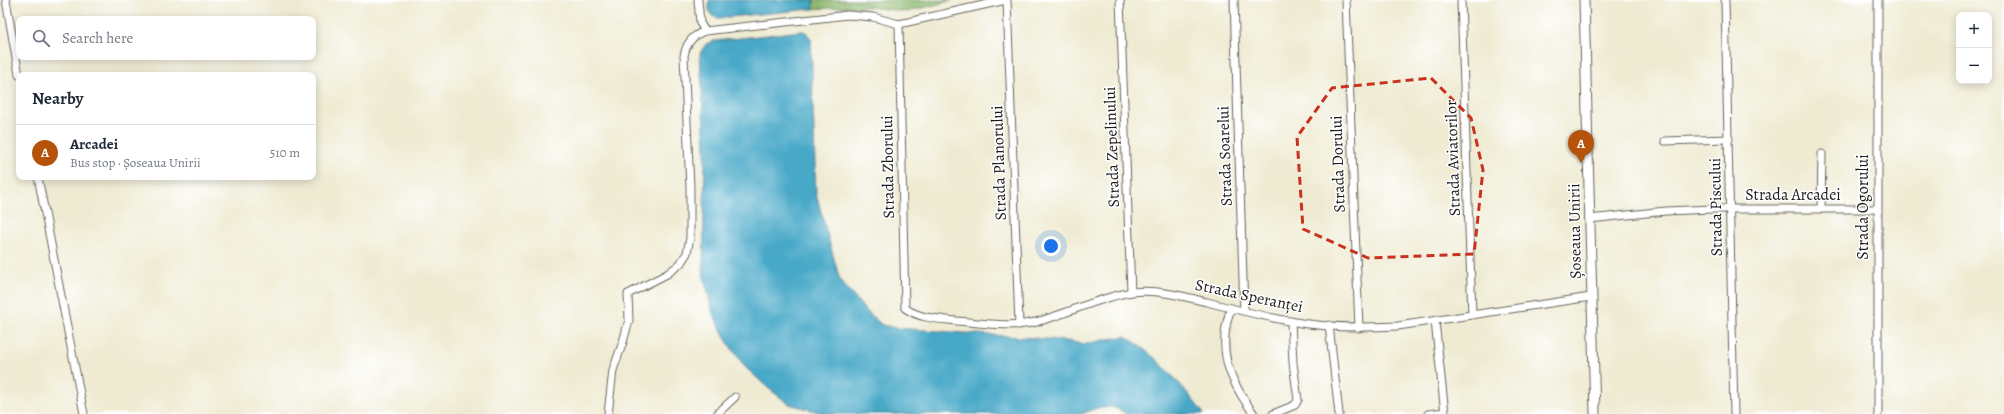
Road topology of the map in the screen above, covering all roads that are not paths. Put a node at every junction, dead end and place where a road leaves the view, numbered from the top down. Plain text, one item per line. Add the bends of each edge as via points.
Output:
1 (6, 0) edge
2 (698, 0) edge
3 (1007, 0) edge
4 (1120, 0) edge
5 (1234, 0) edge
6 (1346, 0) edge
7 (1460, 0) edge
8 (1584, 0) edge
9 (1725, 0) edge
10 (1878, 0) edge
11 (899, 24) junction
12 (705, 31) junction
13 (16, 58) edge
14 (16, 60) edge
15 (18, 72) edge
16 (1729, 139) junction
17 (1665, 141) dead end
18 (1822, 154) dead end
19 (39, 180) edge
20 (1729, 209) junction
21 (1821, 209) junction
22 (1877, 209) junction
23 (1590, 219) junction
24 (1131, 292) junction
25 (1592, 297) junction
26 (905, 308) joint
27 (1231, 308) junction
28 (1244, 311) junction
29 (1472, 315) junction
30 (1291, 321) junction
31 (1435, 321) junction
32 (1019, 324) junction
33 (1329, 325) junction
34 (1359, 328) junction
35 (735, 397) dead end
36 (1445, 413) edge
37 (84, 414) edge
38 (608, 414) edge
39 (717, 414) edge
40 (1254, 414) edge
41 (1273, 414) edge
42 (1339, 414) edge
43 (1428, 414) edge
44 (1595, 414) edge
45 (1734, 414) edge
46 (1878, 414) edge

1 - 13 street
2 - 12 street via 700,23
3 - 11 street
3 - 32 street, Strada Planorului
4 - 24 street, Strada Zepelinului
5 - 28 street, Strada Soarelui
6 - 34 street, Strada Dorului
7 - 29 street, Strada Aviatorilor
8 - 23 main road, Șoseaua Unirii
9 - 16 street, Strada Piscului
10 - 22 street, Strada Ogorului
11 - 12 street via 873,17 848,15
11 - 26 street, Strada Zborului
12 - 38 street via 693,37 684,56 690,188 690,238 687,253 680,264 667,274 628,294 629,320 613,370
14 - 15 street
16 - 17 street
16 - 20 street, Strada Piscului
18 - 21 street
19 - 37 street
20 - 21 street, Strada Arcadei
20 - 23 street, Strada Arcadei via 1666,211
20 - 45 street, Strada Piscului
21 - 22 street, Strada Arcadei
22 - 46 street, Strada Ogorului
23 - 25 main road, Șoseaua Unirii
24 - 27 street, Strada Speranței via 1159,293
24 - 32 street, Strada Speranței via 1052,318
25 - 29 street, Strada Speranței
25 - 44 main road, Șoseaua Unirii
26 - 32 street, Strada Speranței via 911,313 927,317
27 - 28 street, Strada Speranței
27 - 40 street via 1226,323 1225,353 1230,376
28 - 30 street, Strada Speranței
29 - 31 street, Strada Speranței
30 - 33 street, Strada Speranței
30 - 41 street via 1298,400 1292,406
31 - 34 street, Strada Speranței
31 - 36 street
33 - 34 street, Strada Speranței
33 - 42 street
35 - 39 street
36 - 43 street

